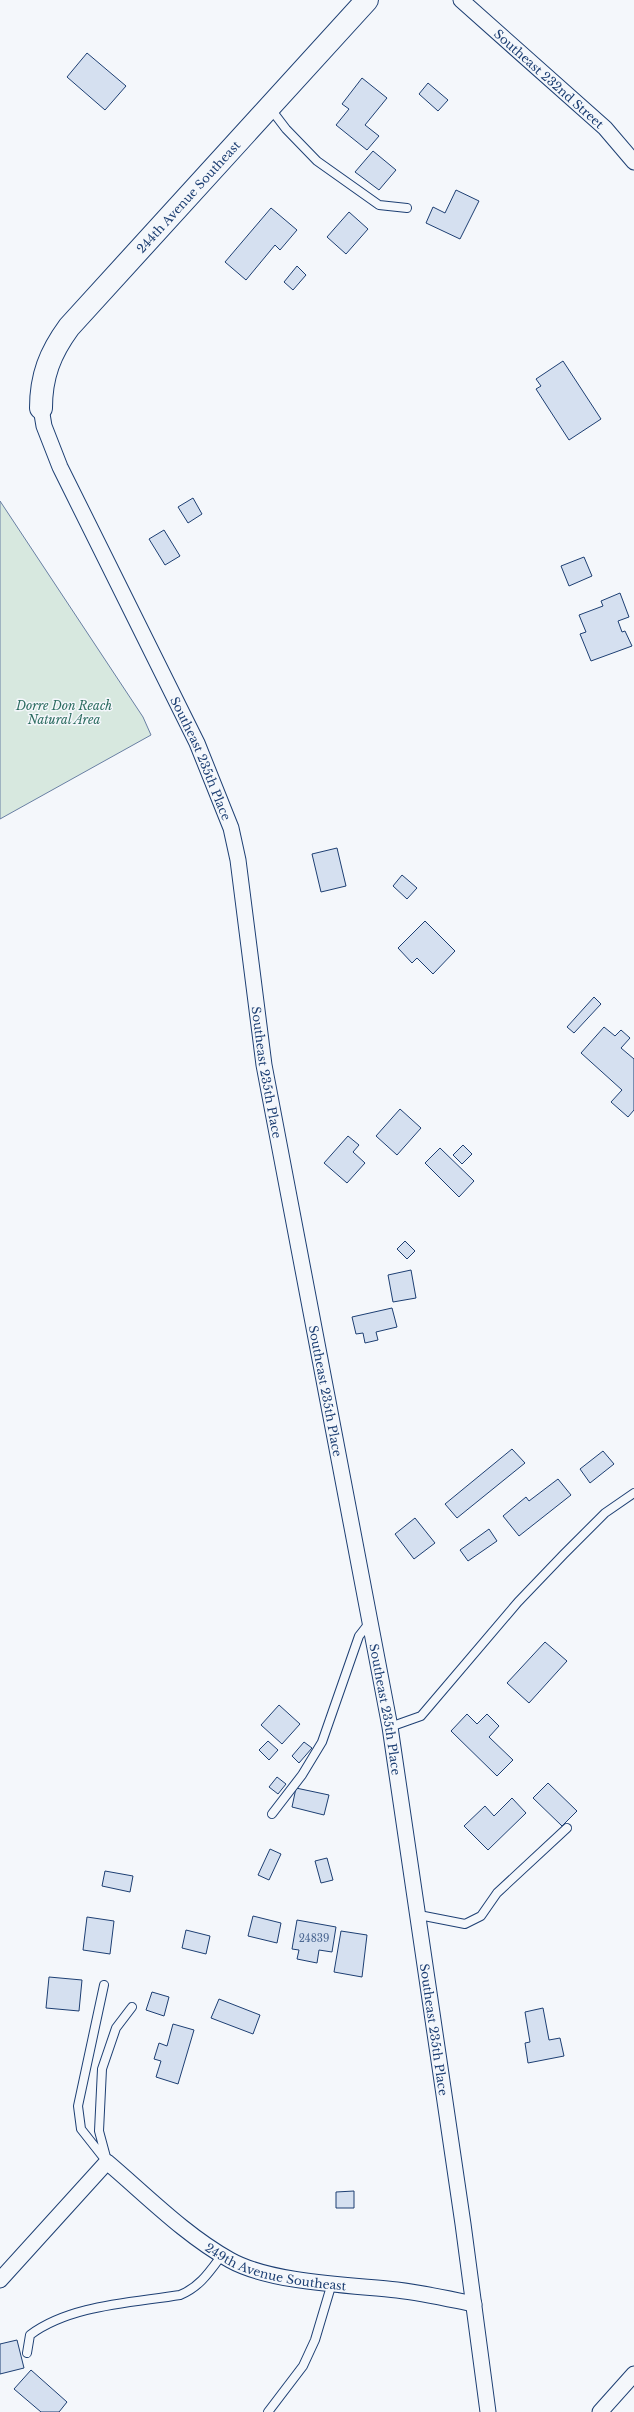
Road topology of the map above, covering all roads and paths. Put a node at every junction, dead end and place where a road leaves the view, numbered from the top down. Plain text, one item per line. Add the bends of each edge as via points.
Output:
1 (367, 0) edge
2 (460, 0) edge
3 (270, 107) junction
4 (634, 162) edge
5 (407, 208) dead end
6 (41, 408) joint
7 (634, 1493) edge
8 (370, 1622) junction
9 (390, 1726) junction
10 (272, 1814) dead end
11 (567, 1828) dead end
12 (419, 1915) junction
13 (104, 1985) dead end
14 (132, 2007) dead end
15 (107, 2162) junction
16 (222, 2255) junction
17 (0, 2280) edge
18 (332, 2283) junction
19 (474, 2304) junction
20 (27, 2353) dead end
21 (634, 2374) edge
22 (268, 2412) edge
23 (488, 2412) edge
24 (600, 2412) edge

1 - 3 street, 244th Avenue Southeast
2 - 4 street, Southeast 232nd Street via 605,128
3 - 5 lane via 286,129 317,161 379,205
3 - 6 street, 244th Avenue Southeast via 69,327 46,364 41,388
6 - 8 street, Southeast 235th Place via 44,426 60,467 197,743 231,828 238,860 264,1065
7 - 9 lane via 605,1513 518,1602 421,1716
8 - 9 street, Southeast 235th Place
8 - 10 lane via 359,1636 322,1742 302,1775
9 - 12 street, Southeast 235th Place
11 - 12 lane via 497,1893 481,1916 465,1924
12 - 19 street, Southeast 235th Place
13 - 15 lane via 78,2106 81,2129
14 - 15 lane via 116,2028 102,2069 99,2131
15 - 16 street, 249th Avenue Southeast via 196,2237
15 - 17 street
16 - 18 street, 249th Avenue Southeast via 261,2273
16 - 20 lane via 190,2291 72,2315 30,2335
18 - 19 street, 249th Avenue Southeast via 397,2290
18 - 22 lane via 315,2340 303,2366
19 - 23 street, Southeast 235th Place
21 - 24 street

